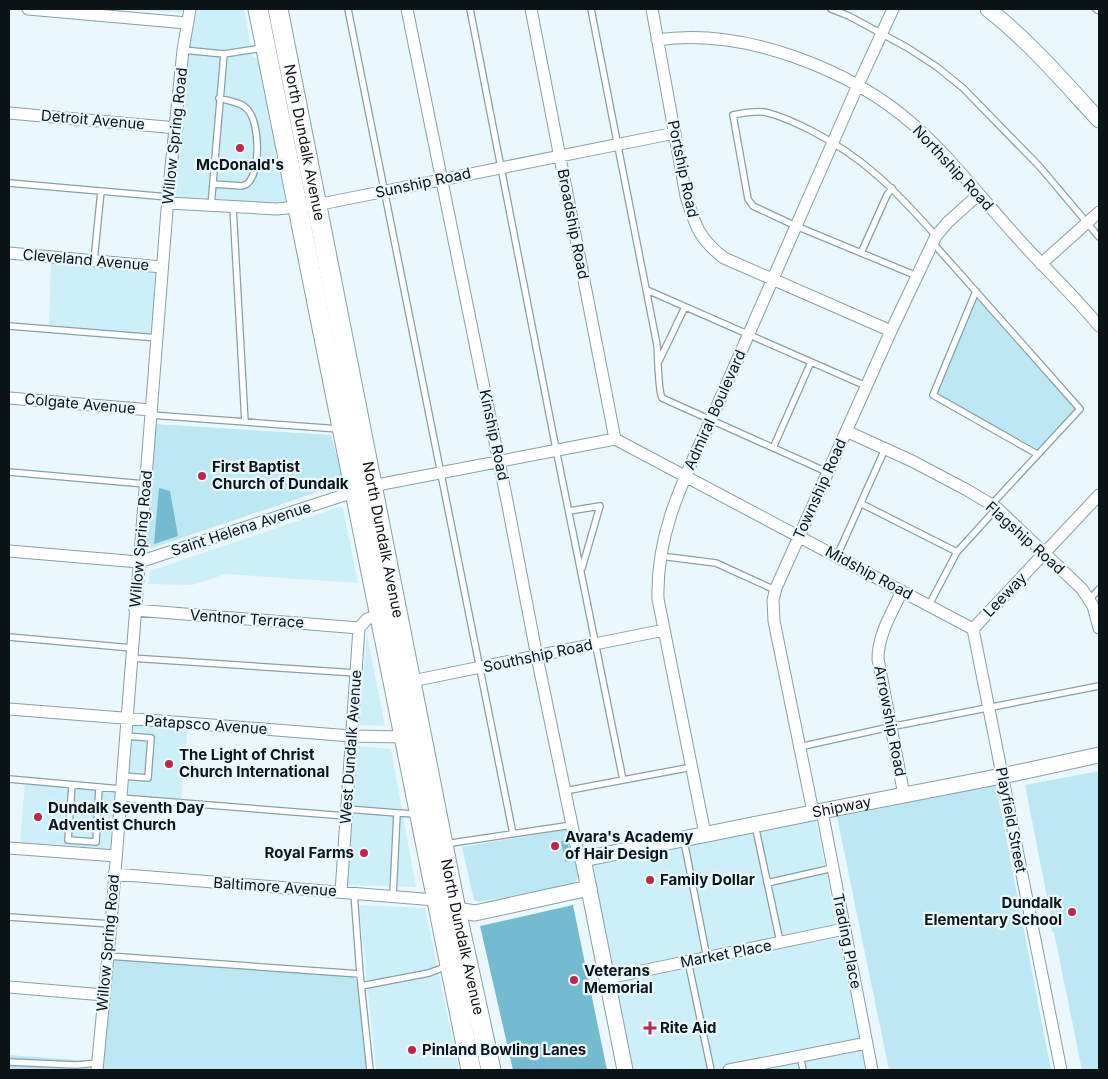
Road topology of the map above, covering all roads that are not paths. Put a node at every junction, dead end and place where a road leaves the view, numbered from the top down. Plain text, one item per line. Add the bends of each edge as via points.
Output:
1 (28, 9) edge
2 (190, 9) edge
3 (258, 9) edge
4 (278, 9) edge
5 (348, 9) edge
6 (406, 9) edge
7 (470, 9) edge
8 (530, 9) edge
9 (591, 9) edge
10 (652, 9) edge
11 (832, 9) edge
12 (893, 9) edge
13 (988, 9) edge
14 (1096, 9) edge
15 (1099, 11) edge
16 (187, 23) junction
17 (882, 33) junction
18 (657, 40) junction
19 (265, 48) junction
20 (183, 50) junction
21 (224, 54) junction
22 (858, 85) junction
23 (219, 98) junction
24 (9, 113) edge
25 (1099, 120) edge
26 (176, 128) junction
27 (675, 133) junction
28 (833, 142) junction
29 (618, 144) junction
30 (559, 155) junction
31 (501, 167) junction
32 (442, 179) junction
33 (9, 183) edge
34 (213, 184) junction
35 (892, 188) junction
36 (101, 191) junction
37 (384, 192) junction
38 (978, 195) junction
39 (168, 200) junction
40 (316, 205) junction
41 (211, 206) junction
42 (233, 208) junction
43 (297, 208) junction
44 (1099, 212) edge
45 (1087, 223) junction
46 (796, 226) junction
47 (1099, 237) edge
48 (934, 240) junction
49 (9, 253) edge
50 (861, 253) junction
51 (94, 261) junction
52 (1040, 264) junction
53 (162, 267) junction
54 (917, 276) junction
55 (772, 279) junction
56 (647, 290) junction
57 (976, 291) junction
58 (685, 307) junction
59 (9, 326) edge
60 (1099, 326) edge
61 (891, 330) junction
62 (748, 334) junction
63 (158, 338) junction
64 (658, 362) junction
65 (811, 362) junction
66 (866, 386) junction
67 (9, 398) edge
68 (151, 413) junction
69 (711, 420) junction
70 (246, 422) junction
71 (342, 430) junction
72 (846, 431) junction
73 (615, 439) junction
74 (773, 448) junction
75 (556, 449) junction
76 (885, 449) junction
77 (1037, 454) junction
78 (499, 462) junction
79 (9, 472) edge
80 (827, 472) junction
81 (440, 473) junction
82 (686, 475) junction
83 (145, 484) junction
84 (372, 486) junction
85 (353, 492) junction
86 (1099, 496) edge
87 (862, 504) junction
88 (994, 506) junction
89 (569, 511) junction
90 (799, 536) junction
91 (9, 551) edge
92 (957, 552) junction
93 (1045, 553) junction
94 (660, 556) junction
95 (837, 556) junction
96 (139, 562) junction
97 (581, 571) junction
98 (1099, 588) edge
99 (776, 590) junction
100 (902, 591) junction
101 (1089, 600) junction
102 (929, 605) junction
103 (135, 610) junction
104 (380, 615) junction
105 (360, 628) junction
106 (1099, 628) edge
107 (973, 629) junction
108 (664, 630) junction
109 (9, 638) edge
110 (596, 644) junction
111 (132, 653) junction
112 (537, 656) junction
113 (479, 668) junction
114 (356, 673) junction
115 (412, 681) junction
116 (1099, 686) edge
117 (988, 707) junction
118 (9, 709) edge
119 (127, 719) junction
120 (890, 727) junction
121 (125, 736) junction
122 (351, 736) junction
123 (404, 737) junction
124 (799, 747) junction
125 (1099, 755) edge
126 (692, 767) junction
127 (122, 776) junction
128 (1002, 776) junction
129 (9, 779) edge
130 (623, 780) junction
131 (72, 785) junction
132 (99, 787) junction
133 (565, 790) junction
134 (121, 793) junction
135 (904, 795) junction
136 (347, 812) junction
137 (817, 812) junction
138 (397, 813) junction
139 (419, 814) junction
140 (572, 825) junction
141 (755, 825) junction
142 (513, 834) junction
143 (705, 834) junction
144 (684, 839) junction
145 (443, 845) junction
146 (9, 848) edge
147 (116, 856) junction
148 (583, 860) junction
149 (833, 868) junction
150 (114, 874) junction
151 (767, 882) junction
152 (589, 888) junction
153 (341, 892) junction
154 (354, 892) junction
155 (393, 896) junction
156 (436, 900) junction
157 (456, 910) junction
158 (9, 917) edge
159 (111, 924) junction
160 (844, 929) junction
161 (780, 943) junction
162 (108, 956) junction
163 (707, 958) junction
164 (688, 961) junction
165 (449, 965) junction
166 (360, 974) junction
167 (608, 978) junction
168 (361, 986) junction
169 (9, 987) edge
170 (104, 995) junction
171 (867, 1043) junction
172 (800, 1055) junction
173 (9, 1062) edge
174 (97, 1067) edge
175 (370, 1070) edge
176 (471, 1070) edge
177 (491, 1070) edge
178 (626, 1070) edge
179 (711, 1070) edge
180 (729, 1070) edge
181 (803, 1070) edge
182 (872, 1070) edge
183 (1060, 1070) edge

1 - 16 street via 141,16
2 - 16 street, Willow Spring Road
3 - 19 main road, North Dundalk Avenue
4 - 40 main road, North Dundalk Avenue
5 - 37 lane
6 - 32 street, Kinship Road
7 - 31 lane
8 - 30 street, Broadship Road
9 - 29 lane
10 - 18 street, Portship Road
11 - 17 lane
12 - 17 street, Admiral Boulevard
13 - 25 street
14 - 15 lane
16 - 20 street, Willow Spring Road
17 - 22 street, Admiral Boulevard
17 - 45 lane via 937,67 963,88 1040,167
18 - 22 street, Northship Road via 708,38 747,44 788,55
18 - 27 street, Portship Road
19 - 21 lane
19 - 43 main road, North Dundalk Avenue
20 - 21 lane
20 - 26 street, Willow Spring Road
21 - 23 lane
22 - 28 street, Admiral Boulevard
22 - 38 street, Northship Road via 914,125
23 - 34 lane
23 - 34 lane via 248,109 257,136 256,163 247,184
24 - 26 street, Detroit Avenue
26 - 39 street, Willow Spring Road
27 - 29 street, Sunship Road
27 - 55 street, Portship Road via 686,196 702,238 724,258
28 - 35 lane
28 - 46 street, Admiral Boulevard
28 - 46 lane via 798,124 766,113 733,115 748,198 753,206
29 - 30 street, Sunship Road
29 - 56 lane
30 - 31 street, Sunship Road
30 - 73 street, Broadship Road
31 - 32 street, Sunship Road
31 - 75 lane
32 - 37 street, Sunship Road
32 - 78 street, Kinship Road
33 - 36 lane
34 - 41 lane
35 - 48 lane
35 - 50 lane
36 - 39 lane
36 - 51 lane
37 - 40 street, Sunship Road
37 - 81 lane
38 - 48 street, Township Road via 948,222
38 - 52 street, Northship Road
39 - 41 street, Sunship Road
39 - 53 street, Willow Spring Road
40 - 43 street, Sunship Road
40 - 84 main road, North Dundalk Avenue
41 - 42 street, Sunship Road
42 - 43 street, Sunship Road
42 - 70 lane
43 - 71 main road, North Dundalk Avenue
44 - 45 street
45 - 47 lane
45 - 52 street
46 - 50 lane
46 - 55 street, Admiral Boulevard
48 - 54 street, Township Road
48 - 57 lane
49 - 51 street, Cleveland Avenue
50 - 54 lane
51 - 53 street, Cleveland Avenue
52 - 60 street, Northship Road
53 - 63 street, Willow Spring Road
54 - 61 street, Township Road
55 - 61 street, Portship Road
55 - 62 street, Admiral Boulevard
56 - 58 lane
56 - 64 lane
57 - 77 lane via 1080,409
57 - 77 lane via 933,395
58 - 62 lane
58 - 64 lane
59 - 63 lane
61 - 66 street, Township Road
62 - 65 lane
62 - 69 street, Admiral Boulevard
63 - 68 street, Willow Spring Road
64 - 69 lane via 662,398
65 - 66 lane
65 - 74 lane
66 - 72 street, Township Road
67 - 68 street, Colgate Avenue
68 - 70 lane
68 - 83 street, Willow Spring Road
69 - 74 lane
69 - 82 street, Admiral Boulevard
70 - 71 lane
71 - 85 main road, North Dundalk Avenue
72 - 76 street, Flagship Road
72 - 80 street, Township Road
73 - 75 street, Saint Helena Avenue
73 - 82 street, Midship Road
74 - 80 lane
75 - 78 street, Saint Helena Avenue
75 - 89 lane
76 - 87 lane
76 - 88 street, Flagship Road
77 - 88 lane
78 - 81 street, Saint Helena Avenue
78 - 112 street, Kinship Road
79 - 83 lane
80 - 90 street, Township Road
81 - 84 street, Saint Helena Avenue
81 - 113 lane
82 - 90 street, Midship Road
82 - 94 street, Admiral Boulevard via 668,519
83 - 96 street, Willow Spring Road
84 - 85 street, Saint Helena Avenue
84 - 115 main road, North Dundalk Avenue
85 - 96 street, Saint Helena Avenue
85 - 104 main road, North Dundalk Avenue
86 - 93 street, Leeway
87 - 92 lane
87 - 95 lane
88 - 92 lane
88 - 93 street, Flagship Road
89 - 97 lane
89 - 97 lane via 600,506
90 - 95 street, Midship Road
90 - 99 street, Township Road
91 - 96 street, Saint Helena Avenue
92 - 102 lane
93 - 101 street, Flagship Road
93 - 107 street, Leeway
94 - 99 lane via 716,563
94 - 108 street, Admiral Boulevard via 658,599
95 - 100 street, Midship Road
96 - 103 street, Willow Spring Road
97 - 110 lane
98 - 101 lane
99 - 124 street, Township Road via 774,621
100 - 102 street, Midship Road
100 - 120 street, Arrowship Road via 882,632 878,648
101 - 106 street, Flagship Road
102 - 107 street, Midship Road
103 - 105 street, Ventnor Terrace
103 - 111 street, Willow Spring Road
104 - 105 street via 367,619
104 - 123 main road, North Dundalk Avenue
105 - 114 street, West Dundalk Avenue
107 - 117 street, Playfield Street
108 - 110 street, Southship Road
108 - 126 street, Admiral Boulevard
109 - 111 lane
110 - 112 street, Southship Road
110 - 130 lane
111 - 114 lane
111 - 119 street, Willow Spring Road
112 - 113 street, Southship Road
112 - 133 street, Kinship Road
113 - 115 street, Southship Road
113 - 142 lane
114 - 122 street, West Dundalk Avenue
115 - 145 main road, North Dundalk Avenue
116 - 117 lane
117 - 120 lane
117 - 128 street, Playfield Street
118 - 119 street, Patapsco Avenue
119 - 121 street, Willow Spring Road
119 - 122 street, Patapsco Avenue
120 - 124 lane
120 - 135 street, Arrowship Road
121 - 127 street, Willow Spring Road
121 - 127 lane via 151,738 148,778
122 - 123 street, Patapsco Avenue
122 - 136 street, West Dundalk Avenue
123 - 139 main road, North Dundalk Avenue
124 - 137 street, Township Road
125 - 128 street, Shipway
126 - 130 lane
126 - 143 street, Admiral Boulevard
127 - 134 street, Willow Spring Road
128 - 135 street, Shipway
128 - 183 street, Playfield Street
129 - 131 lane
130 - 133 lane
131 - 132 lane
131 - 132 lane via 68,840 96,842
132 - 134 lane
133 - 140 street, Kinship Road
134 - 136 lane
134 - 147 street, Willow Spring Road
135 - 137 street, Shipway
136 - 138 lane
136 - 153 street, West Dundalk Avenue
137 - 141 street, Shipway
137 - 149 street, Trading Place
138 - 139 lane
138 - 155 lane
139 - 156 main road, North Dundalk Avenue
140 - 142 lane
140 - 148 street, Kinship Road via 577,850
141 - 143 street, Shipway
141 - 151 lane
142 - 145 lane
143 - 144 street, Shipway
144 - 148 street, Shipway
144 - 163 lane
145 - 157 main road, North Dundalk Avenue
146 - 147 street
147 - 150 street, Willow Spring Road
148 - 152 street
149 - 151 lane
149 - 160 street, Trading Place
150 - 153 street, Baltimore Avenue
150 - 159 street, Willow Spring Road
151 - 161 lane
152 - 157 street via 475,913
152 - 167 street
153 - 154 street, Baltimore Avenue
154 - 155 street, Baltimore Avenue
154 - 166 lane
155 - 156 street, Baltimore Avenue
156 - 157 street
156 - 165 main road, North Dundalk Avenue
157 - 177 main road, North Dundalk Avenue
158 - 159 lane
159 - 162 street, Willow Spring Road
160 - 161 street, Market Place
160 - 171 street, Trading Place
161 - 163 street, Market Place
162 - 166 lane
162 - 170 street, Willow Spring Road
163 - 164 street, Market Place
164 - 167 street, Market Place
164 - 179 lane
165 - 168 lane via 429,973
165 - 176 main road, North Dundalk Avenue
166 - 168 lane
167 - 178 street
168 - 175 lane
169 - 170 street
170 - 174 street, Willow Spring Road
171 - 172 street
171 - 182 street, Trading Place
172 - 180 street
172 - 181 lane
173 - 174 lane

